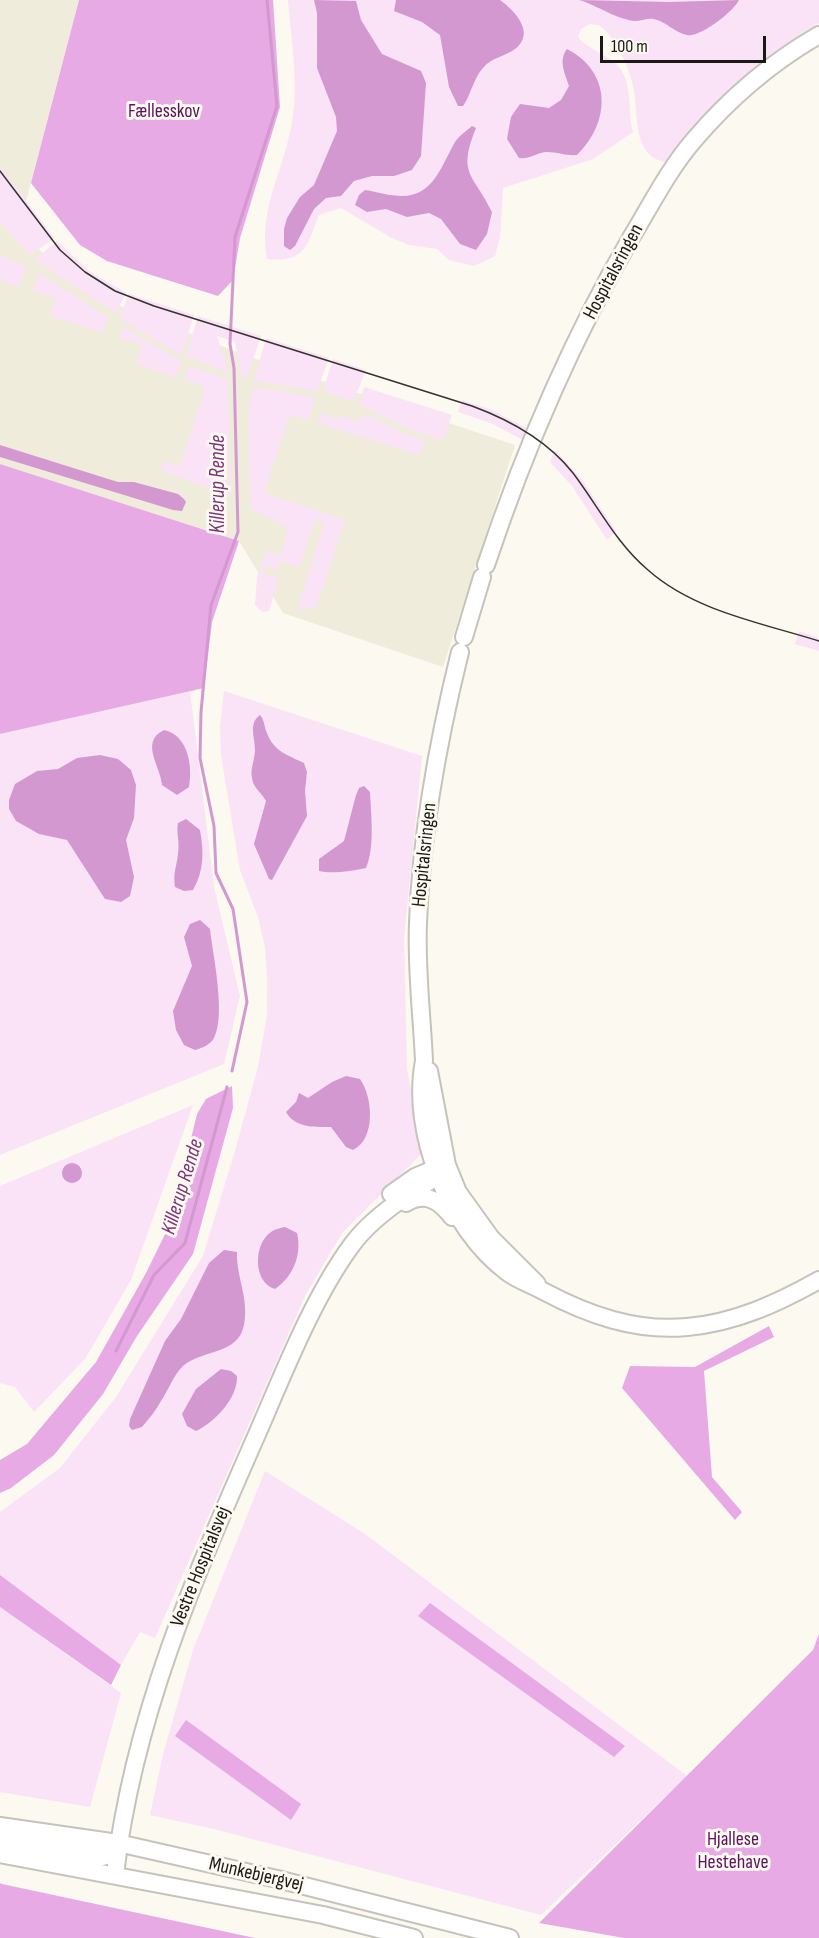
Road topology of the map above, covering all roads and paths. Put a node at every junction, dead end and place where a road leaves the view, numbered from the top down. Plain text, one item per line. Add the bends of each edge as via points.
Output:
1 (819, 35) edge
2 (440, 1170) junction
3 (476, 1240) junction
4 (333, 1275) junction
5 (819, 1280) edge
6 (542, 1290) junction
7 (0, 1826) edge
8 (0, 1839) edge
9 (118, 1843) junction
10 (0, 1854) edge
11 (115, 1874) junction
12 (414, 1938) edge
13 (510, 1938) edge

1 - 2 street, Hospitalsringen via 770,67 717,114 669,173 614,267 565,367 531,443 484,571 437,752 422,868 418,925 424,1061 421,1112
2 - 3 street, Hospitalsringen via 449,1201
2 - 4 street, Vestre Hospitalsvej via 375,1220 352,1245
2 - 6 street, Hospitalsringen via 478,1221
3 - 4 street via 462,1231 440,1203 420,1197 409,1200 380,1223
3 - 6 street, Hospitalsringen via 506,1271
4 - 9 street, Vestre Hospitalsvej via 289,1362 169,1645 131,1776
5 - 6 street, Hospitalsringen via 767,1308 687,1327 618,1322
7 - 9 street, Munkebjergvej
8 - 9 street via 102,1857 109,1855
9 - 11 street, Vestre Hospitalsvej
9 - 13 street, Munkebjergvej
10 - 11 street, Munkebjergvej
11 - 12 street, Munkebjergvej via 323,1915

